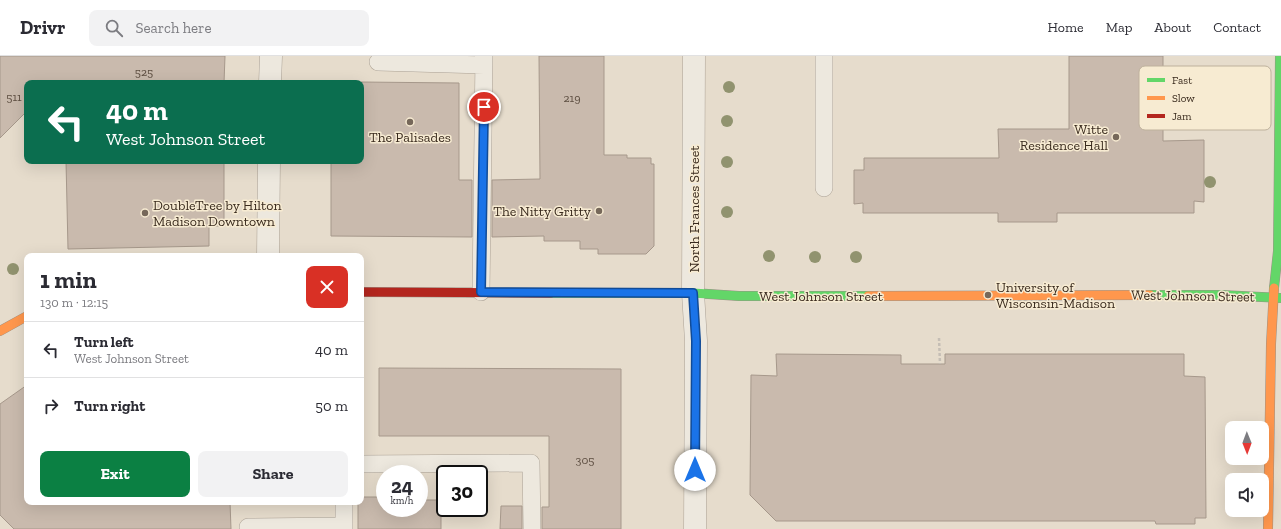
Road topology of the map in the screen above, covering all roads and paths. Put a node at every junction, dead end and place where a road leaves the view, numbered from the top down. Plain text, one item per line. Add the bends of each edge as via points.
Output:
1 (271, 56) edge
2 (694, 56) edge
3 (824, 56) edge
4 (1280, 56) edge
5 (484, 60) edge
6 (378, 62) dead end
7 (270, 80) edge
8 (270, 164) edge
9 (824, 188) dead end
10 (268, 253) edge
11 (364, 292) edge
12 (481, 292) junction
13 (693, 293) junction
14 (1277, 298) edge
15 (24, 318) edge
16 (0, 331) edge
17 (939, 338) dead end
18 (940, 364) dead end
19 (364, 464) edge
20 (344, 505) edge
21 (344, 527) edge
22 (248, 528) dead end
23 (532, 529) edge
24 (695, 529) edge
25 (1268, 529) edge

1 - 7 street
2 - 13 street, North Frances Street
3 - 9 lane
4 - 14 main road
5 - 6 lane
5 - 12 lane
8 - 10 street
11 - 12 main road, West Johnson Street
12 - 13 main road, West Johnson Street
13 - 14 main road, West Johnson Street via 739,296 1221,295
13 - 24 street, North Frances Street via 696,341
14 - 25 main road via 1271,344
15 - 16 main road
17 - 18 path
19 - 23 lane via 531,463
20 - 21 lane
21 - 22 lane

